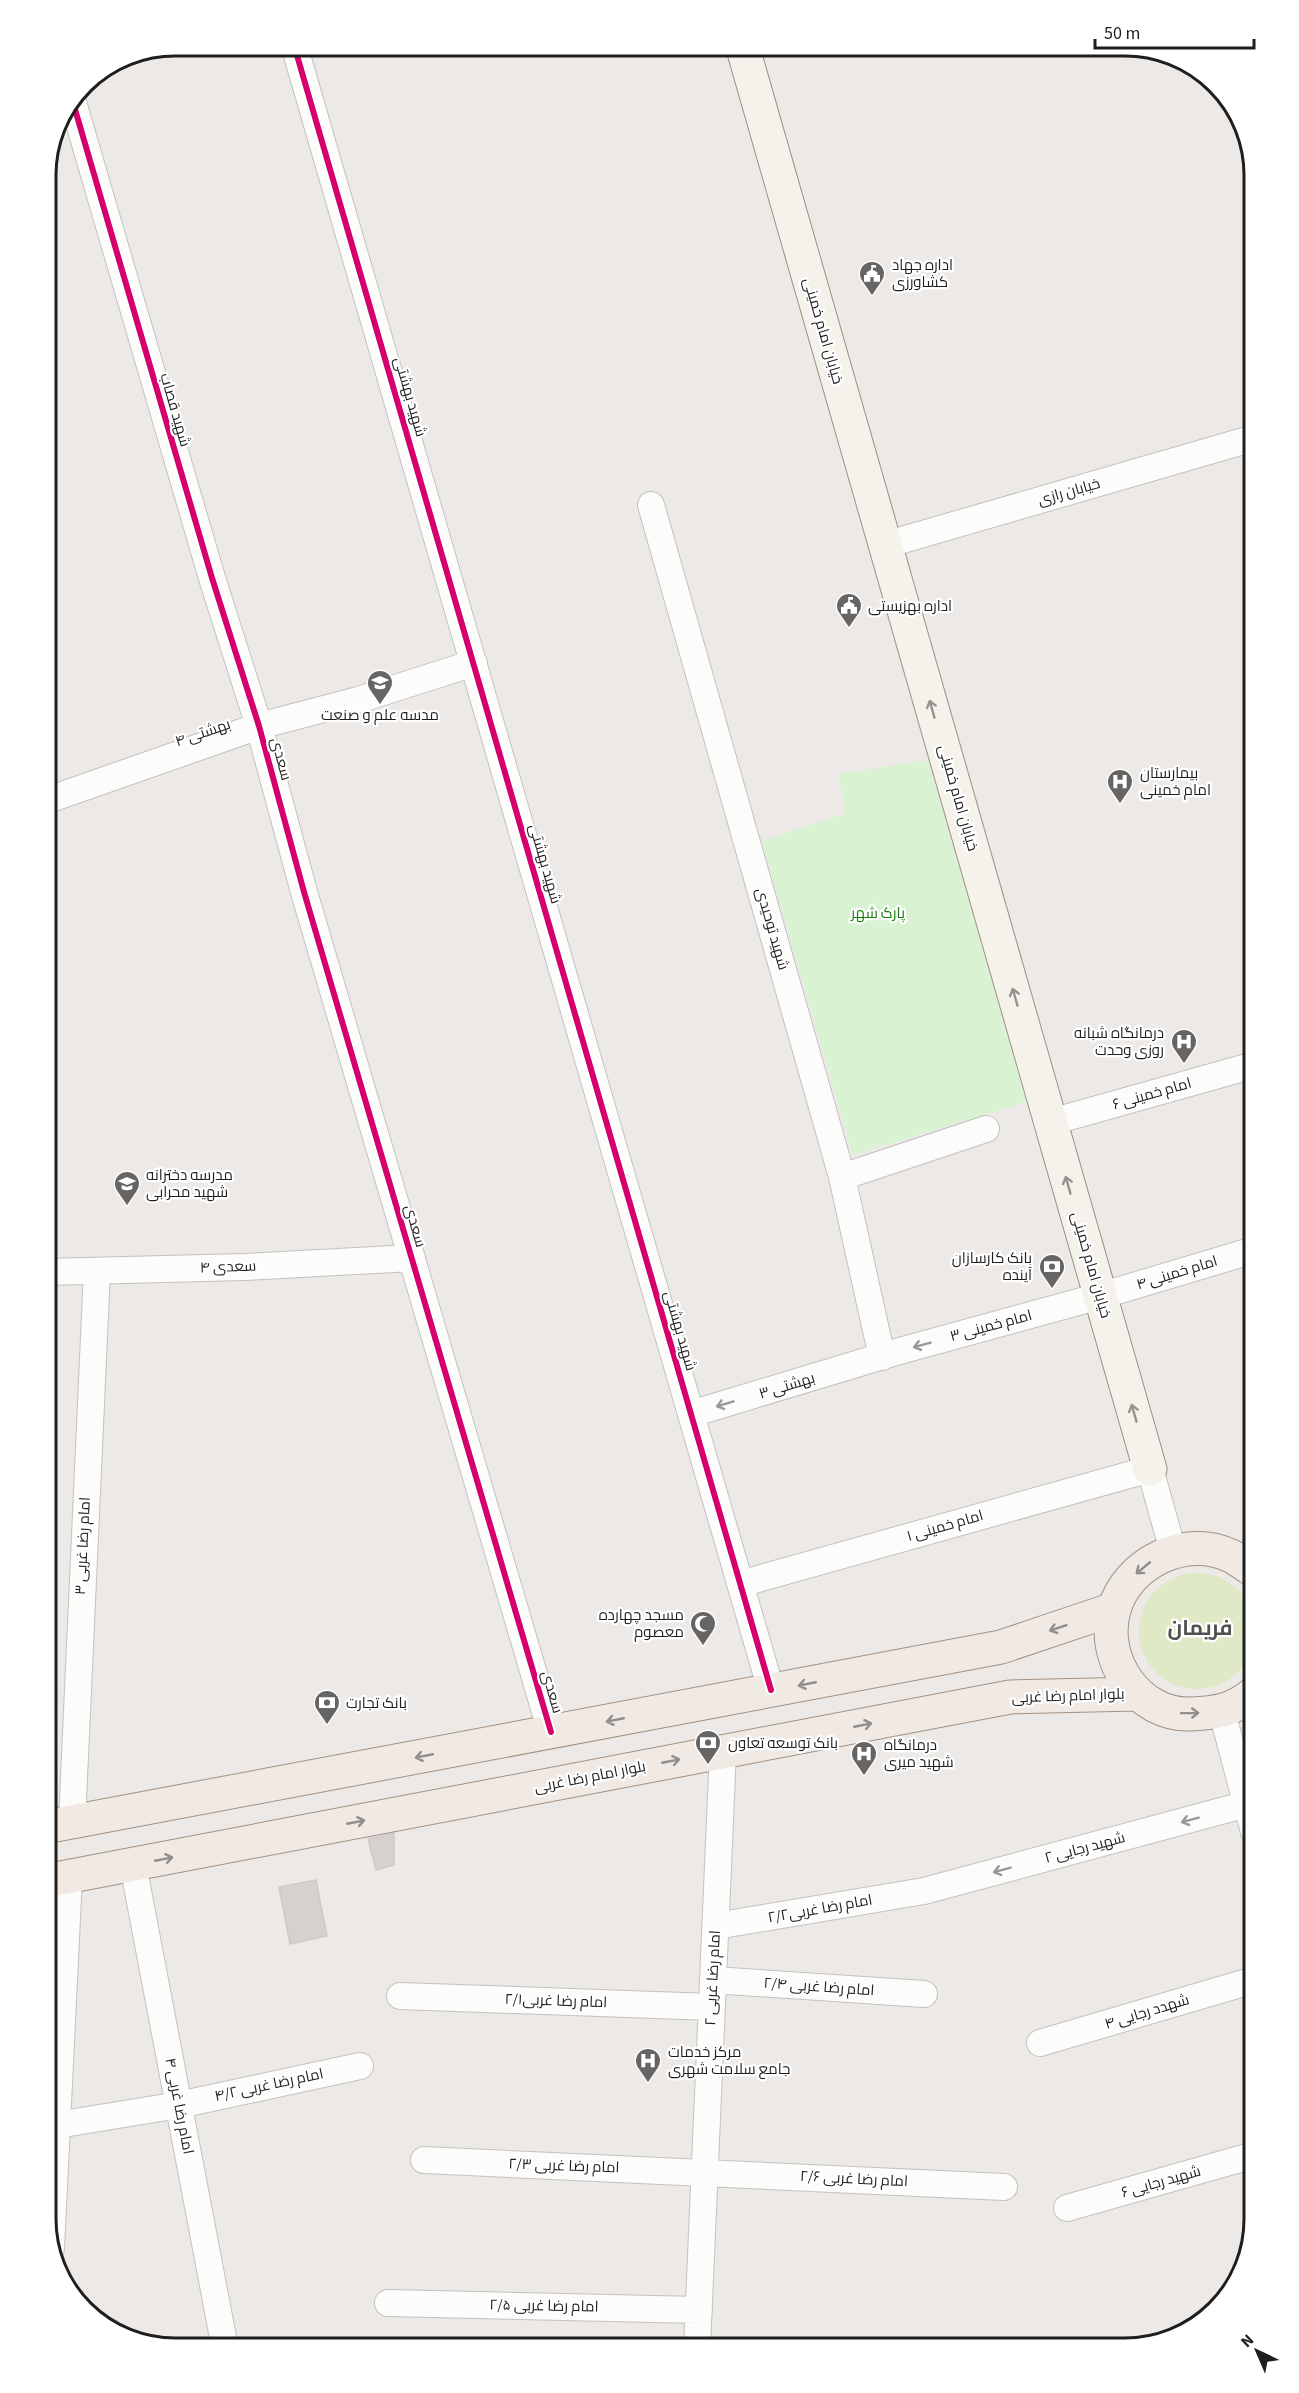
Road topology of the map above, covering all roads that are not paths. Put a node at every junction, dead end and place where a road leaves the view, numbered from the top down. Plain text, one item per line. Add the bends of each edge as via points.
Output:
1 (297, 56) edge
2 (749, 56) edge
3 (75, 110) edge
4 (1244, 441) edge
5 (651, 505) dead end
6 (885, 545) junction
7 (474, 663) junction
8 (259, 726) junction
9 (56, 797) edge
10 (1244, 1068) edge
11 (1051, 1122) junction
12 (986, 1129) dead end
13 (842, 1177) junction
14 (1244, 1253) edge
15 (412, 1257) junction
16 (97, 1271) junction
17 (56, 1272) edge
18 (1100, 1296) junction
19 (882, 1357) junction
20 (691, 1414) junction
21 (1150, 1469) junction
22 (1173, 1551) junction
23 (1244, 1564) edge
24 (740, 1584) junction
25 (1114, 1609) junction
26 (771, 1690) junction
27 (1137, 1694) junction
28 (1244, 1701) edge
29 (1222, 1712) junction
30 (551, 1732) junction
31 (723, 1751) junction
32 (1244, 1793) edge
33 (1244, 1805) edge
34 (59, 1824) edge
35 (133, 1864) junction
36 (57, 1879) edge
37 (924, 1891) joint
38 (56, 1919) edge
39 (716, 1926) junction
40 (713, 1980) junction
41 (1244, 1983) edge
42 (924, 1994) dead end
43 (400, 1996) dead end
44 (712, 2007) junction
45 (1040, 2043) dead end
46 (360, 2066) dead end
47 (56, 2104) edge
48 (178, 2104) junction
49 (57, 2125) junction
50 (56, 2146) edge
51 (1244, 2158) edge
52 (424, 2160) dead end
53 (705, 2171) junction
54 (1004, 2187) dead end
55 (1067, 2208) dead end
56 (388, 2303) dead end
57 (699, 2310) junction
58 (223, 2337) edge
59 (698, 2338) edge

1 - 7 street, شهید بهشتی
2 - 6 street, خیابان امام خمینی
3 - 8 street, شهید قصاب
4 - 6 street, خیابان رازی
5 - 13 street, شهید توحیدی
11 -> 6 street, خیابان امام خمینی
7 - 8 street, بهشتی ۴
7 - 20 street, شهید بهشتی
8 - 9 street, بهشتی ۴
8 - 15 street, سعدی
10 - 11 street, امام خمینی ۶
18 -> 11 street, خیابان امام خمینی
12 - 13 street
13 - 19 street, شهید توحیدی
14 - 18 street, امام خمینی ۴
15 - 16 street, سعدی ۴
15 - 30 street, سعدی
16 - 17 street, سعدی ۴
16 - 34 street, امام رضا غربی ۳ via 80,1600
18 -> 19 street, امام خمینی ۳
21 -> 18 street, خیابان امام خمینی
19 -> 20 street, بهشتی ۳
20 - 24 street, شهید بهشتی
21 - 22 street, خیابان امام خمینی
21 - 24 street, امام خمینی ۱
22 - 23 main road via 1203,1548 1231,1556
22 -> 25 main road via 1147,1563 1133,1576
24 - 26 street, شهید بهشتی
25 -> 26 main road via 1001,1647
25 - 27 main road via 1111,1640 1119,1669
26 -> 30 main road
27 -> 29 main road via 1162,1710 1182,1714
31 -> 27 main road, بلوار امام رضا غربی via 1010,1697
28 - 29 main road
29 - 32 street
30 -> 34 main road
35 -> 31 main road, بلوار امام رضا غربی
31 - 39 street, امام رضا غربی ۲
33 -> 37 street, شهید رجایی ۲
35 - 36 main road, بلوار امام رضا غربی
35 - 48 street, امام رضا غربی ۴
36 - 38 street
37 - 39 street, امام رضا غربی۲/۲
39 - 40 street, امام رضا غربی ۲
40 - 42 street, امام رضا غربی ۲/۴
40 - 44 street, امام رضا غربی ۲
41 - 45 street, شهدد رجایی ۴
43 - 44 street, امام رضا غربی۲/۱
44 - 53 street, امام رضا غربی ۲
46 - 48 street, امام رضا غربی ۴/۲
47 - 49 street
48 - 49 street, امام رضا غربی ۴/۲
48 - 58 street, امام رضا غربی ۴
49 - 50 street
51 - 55 street, شهید رجایی ۶
52 - 53 street, امام رضا غربی ۲/۳
53 - 54 street, امام رضا غربی ۲/۶
53 - 57 street, امام رضا غربی ۲
56 - 57 street, امام رضا غربی ۲/۵
57 - 59 street, امام رضا غربی ۲

